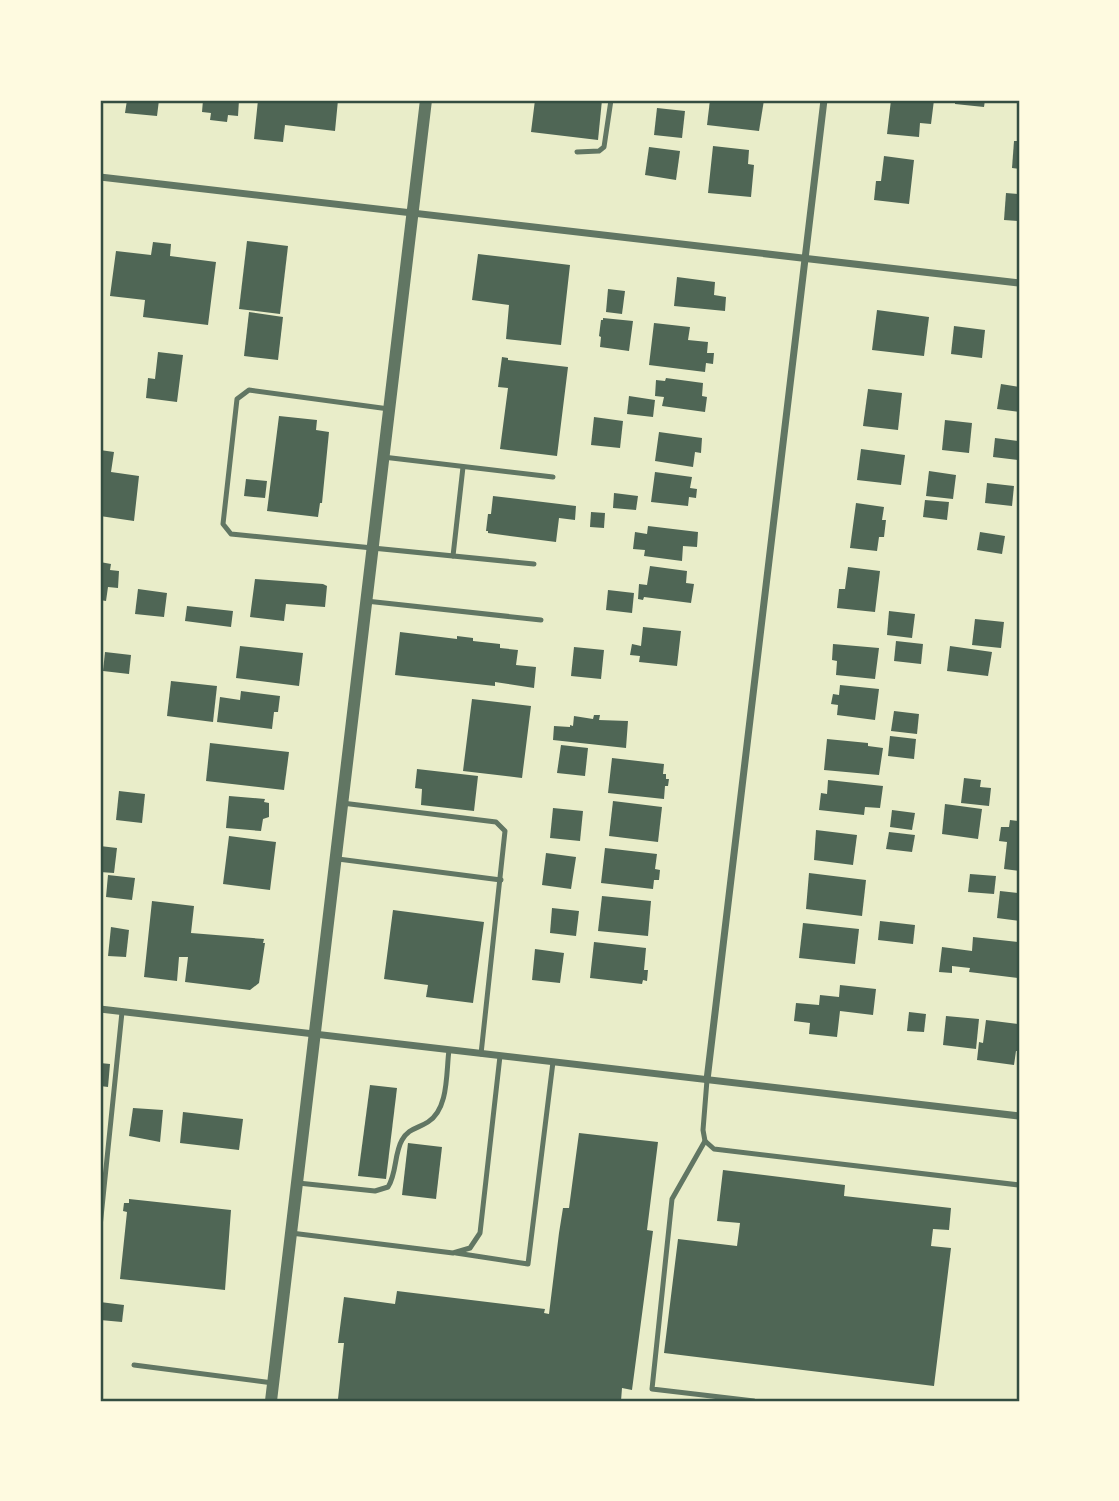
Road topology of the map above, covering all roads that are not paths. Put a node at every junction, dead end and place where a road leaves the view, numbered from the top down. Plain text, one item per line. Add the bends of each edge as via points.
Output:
1 (426, 100) edge
2 (611, 100) edge
3 (824, 100) edge
4 (577, 152) dead end
5 (100, 177) edge
6 (412, 213) junction
7 (805, 259) junction
8 (1019, 284) edge
9 (389, 409) junction
10 (383, 457) junction
11 (463, 467) junction
12 (553, 477) dead end
13 (372, 549) junction
14 (453, 556) junction
15 (534, 564) dead end
16 (366, 601) junction
17 (541, 620) dead end
18 (342, 803) junction
19 (336, 858) junction
20 (501, 880) junction
21 (100, 1009) edge
22 (122, 1012) junction
23 (315, 1034) junction
24 (449, 1050) junction
25 (481, 1054) junction
26 (500, 1056) junction
27 (553, 1062) junction
28 (707, 1080) junction
29 (1019, 1116) edge
30 (705, 1141) junction
31 (298, 1183) junction
32 (1019, 1185) edge
33 (100, 1227) edge
34 (291, 1233) junction
35 (453, 1253) junction
36 (134, 1365) dead end
37 (274, 1383) junction
38 (271, 1401) edge
39 (754, 1401) edge

1 - 6 street
2 - 4 lane via 604,147
3 - 7 street
5 - 6 street
6 - 7 street
6 - 9 street
7 - 8 street
7 - 28 street
9 - 10 street
9 - 13 lane via 249,390 237,399 223,524 231,534
10 - 11 lane
10 - 13 street
11 - 12 lane
11 - 14 lane
13 - 14 lane
13 - 16 street
14 - 15 lane
16 - 17 lane
16 - 18 street
18 - 19 street
18 - 20 lane via 496,822 506,834
19 - 20 lane
19 - 23 street
20 - 25 lane
21 - 22 street
22 - 23 street
22 - 33 lane
23 - 24 street
23 - 31 street
24 - 25 street
24 - 31 lane via 441,1109 428,1122 410,1129 400,1143 388,1187 375,1191
25 - 26 street
26 - 27 street
26 - 35 lane via 480,1233 470,1248
27 - 28 street
27 - 35 lane via 528,1264
28 - 29 street
28 - 30 lane
30 - 32 lane via 713,1149
30 - 39 lane via 672,1199 652,1389
31 - 34 street
34 - 35 lane
34 - 37 street
36 - 37 lane
37 - 38 street

